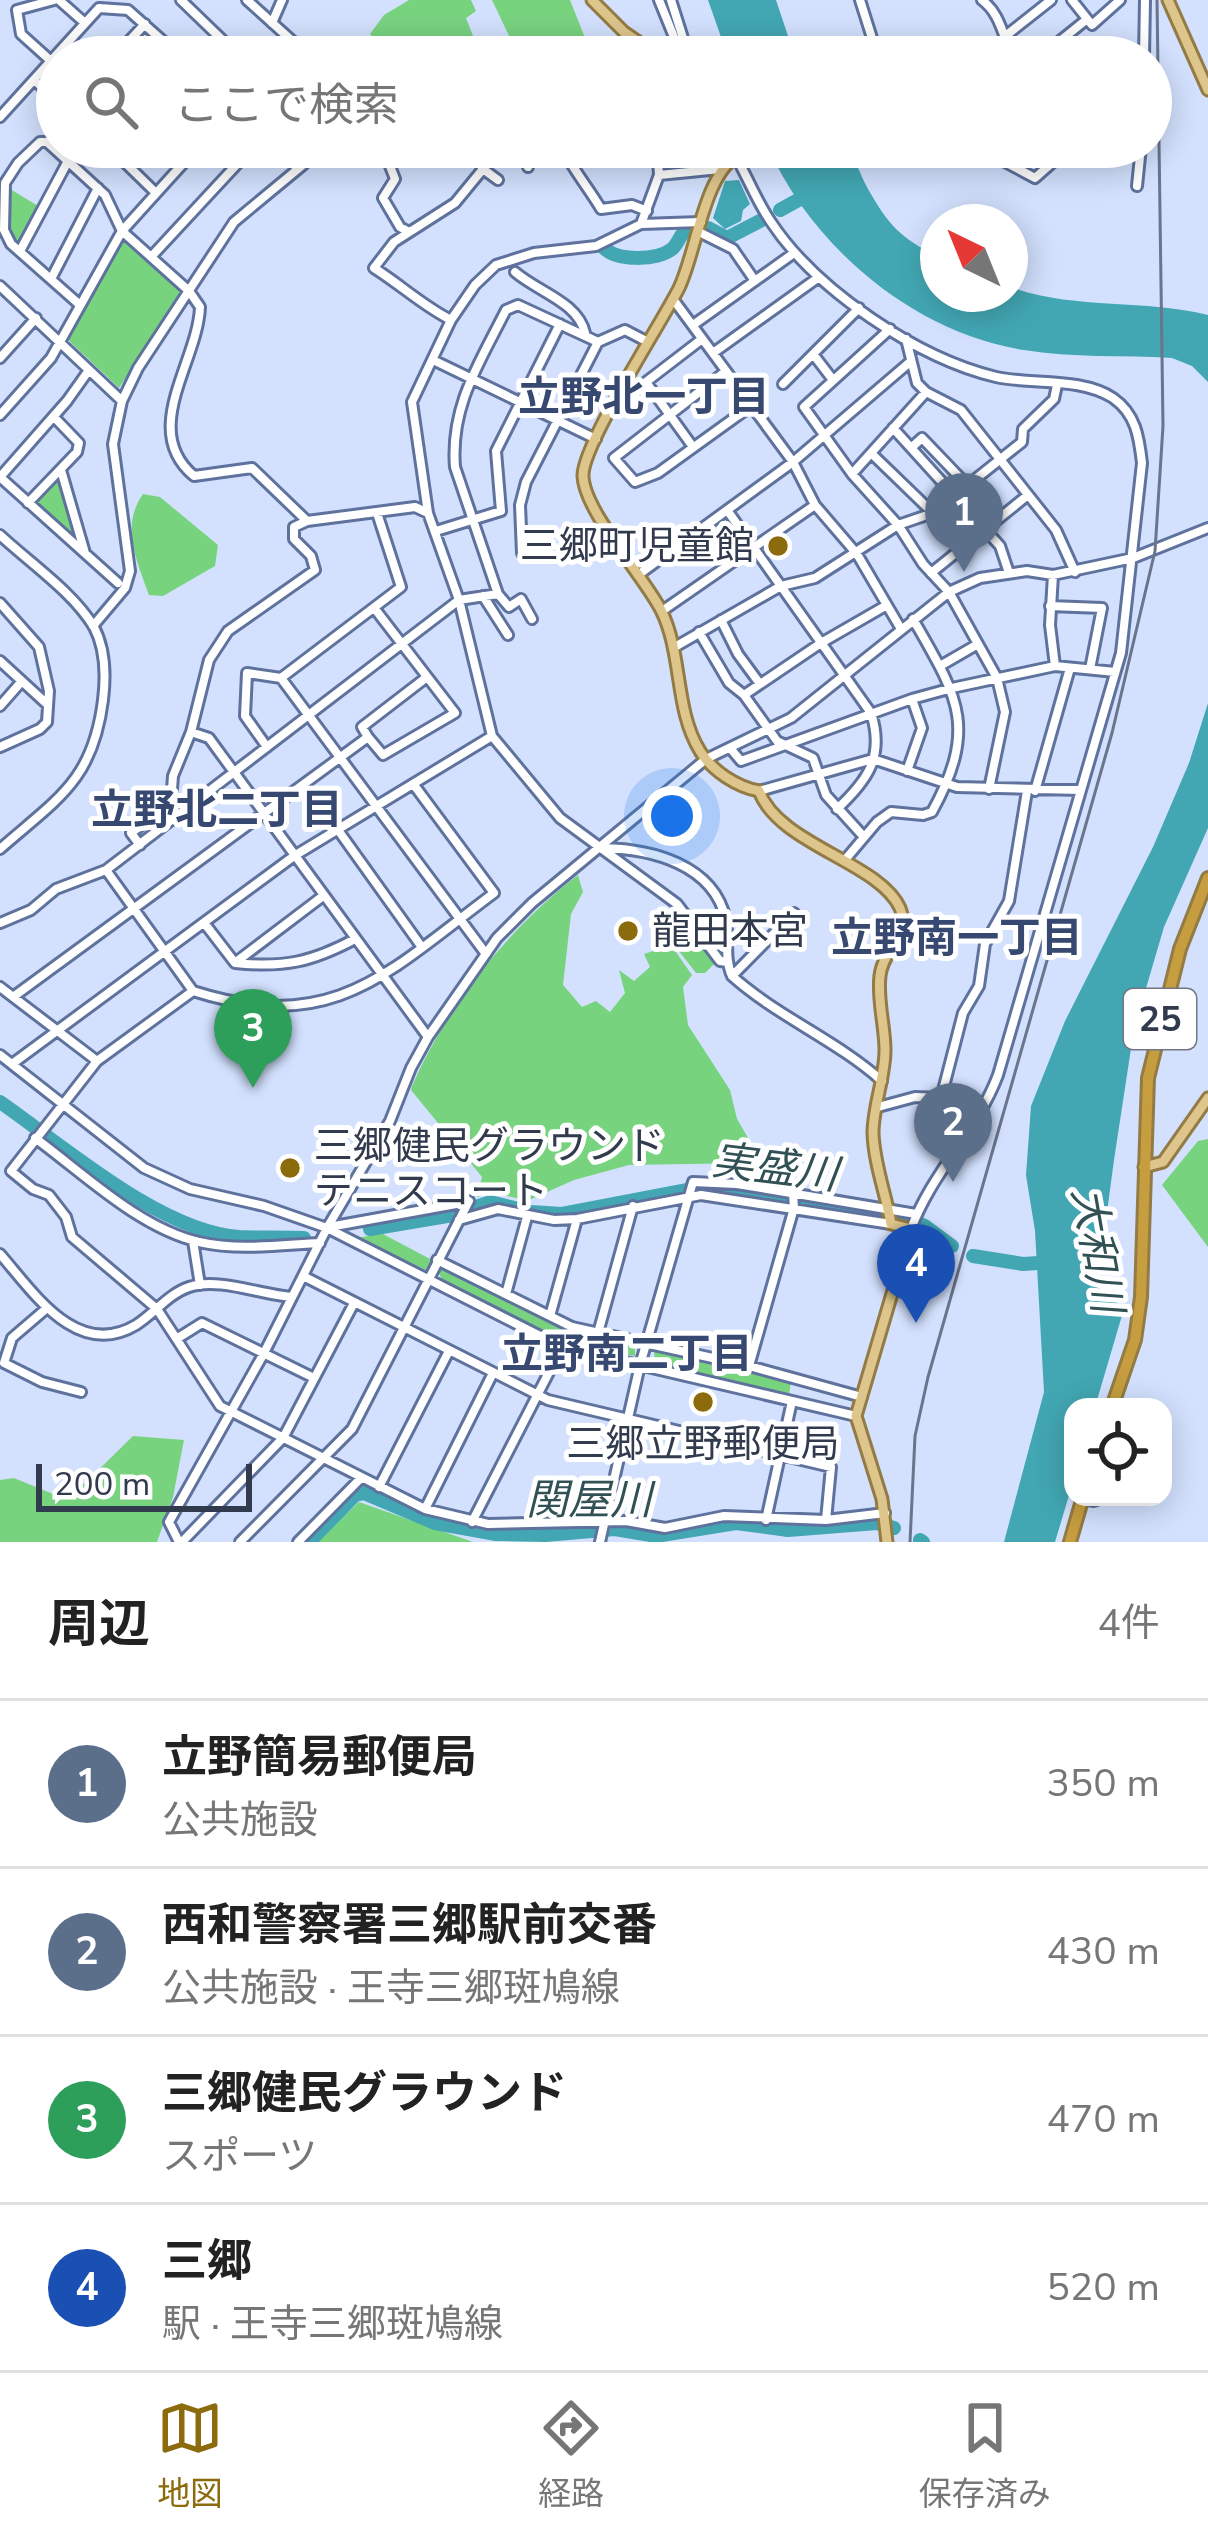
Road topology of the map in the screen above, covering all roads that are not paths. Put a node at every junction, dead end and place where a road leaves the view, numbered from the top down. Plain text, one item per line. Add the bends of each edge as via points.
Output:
1 (57, 0) edge
2 (181, 0) edge
3 (247, 0) edge
4 (282, 0) edge
5 (592, 0) edge
6 (659, 0) edge
7 (671, 0) edge
8 (860, 0) edge
9 (982, 0) edge
10 (1051, 0) edge
11 (1072, 0) edge
12 (1120, 0) edge
13 (1145, 0) edge
14 (1168, 0) edge
15 (1086, 20) junction
16 (85, 23) junction
17 (272, 23) junction
18 (145, 24) junction
19 (624, 32) junction
20 (1008, 34) joint
21 (73, 36) edge
22 (134, 36) edge
23 (156, 36) edge
24 (218, 36) edge
25 (287, 36) edge
26 (626, 36) edge
27 (630, 36) edge
28 (676, 36) edge
29 (680, 36) edge
30 (871, 36) edge
31 (1066, 36) edge
32 (1144, 36) edge
33 (36, 48) edge
34 (34, 80) edge
35 (1208, 90) edge
36 (2, 110) edge
37 (36, 146) edge
38 (64, 168) edge
39 (77, 168) edge
40 (132, 168) edge
41 (177, 168) edge
42 (234, 168) edge
43 (391, 168) edge
44 (572, 168) edge
45 (658, 168) edge
46 (742, 168) edge
47 (1016, 168) edge
48 (1046, 168) edge
49 (1139, 168) edge
50 (298, 169) edge
51 (483, 169) joint
52 (720, 169) joint
53 (659, 175) junction
54 (498, 180) dead end
55 (1138, 186) dead end
56 (98, 188) junction
57 (155, 191) junction
58 (647, 211) junction
59 (641, 224) junction
60 (701, 227) junction
61 (122, 231) junction
62 (409, 232) junction
63 (20, 251) junction
64 (794, 253) junction
65 (152, 257) junction
66 (515, 272) dead end
67 (819, 277) junction
68 (51, 280) junction
69 (755, 281) junction
70 (189, 291) junction
71 (2, 292) edge
72 (673, 299) junction
73 (80, 305) junction
74 (859, 308) junction
75 (36, 319) junction
76 (451, 320) junction
77 (560, 324) junction
78 (693, 325) junction
79 (890, 329) junction
80 (585, 335) junction
81 (702, 339) junction
82 (905, 339) junction
83 (60, 341) junction
84 (598, 342) junction
85 (648, 342) junction
86 (712, 354) junction
87 (813, 354) junction
88 (0, 358) edge
89 (433, 360) junction
90 (910, 362) junction
91 (89, 370) junction
92 (725, 372) junction
93 (473, 379) junction
94 (833, 380) junction
95 (783, 384) dead end
96 (1058, 385) junction
97 (926, 392) junction
98 (520, 400) junction
99 (122, 401) junction
100 (751, 406) junction
101 (667, 412) junction
102 (0, 415) edge
103 (54, 417) junction
104 (557, 419) junction
105 (893, 428) junction
106 (825, 437) junction
107 (596, 439) junction
108 (693, 447) junction
109 (911, 448) junction
110 (871, 453) junction
111 (1001, 459) junction
112 (793, 462) junction
113 (61, 468) junction
114 (852, 474) junction
115 (0, 477) edge
116 (968, 486) junction
117 (1028, 494) junction
118 (954, 497) junction
119 (28, 503) junction
120 (815, 505) junction
121 (520, 506) junction
122 (727, 510) junction
123 (501, 511) junction
124 (377, 513) junction
125 (428, 513) junction
126 (933, 513) junction
127 (474, 519) junction
128 (307, 521) junction
129 (898, 525) junction
130 (1208, 528) edge
131 (986, 530) junction
132 (436, 531) junction
133 (1, 538) edge
134 (752, 548) junction
135 (85, 553) junction
136 (522, 553) dead end
137 (856, 554) junction
138 (1133, 558) junction
139 (1075, 572) junction
140 (931, 573) junction
141 (1009, 573) junction
142 (638, 574) junction
143 (1053, 575) junction
144 (118, 583) dead end
145 (781, 586) junction
146 (949, 592) junction
147 (498, 594) junction
148 (484, 596) junction
149 (458, 600) junction
150 (0, 603) edge
151 (887, 605) junction
152 (1050, 606) junction
153 (375, 609) junction
154 (662, 611) junction
155 (532, 619) dead end
156 (913, 619) junction
157 (721, 620) junction
158 (93, 626) junction
159 (901, 629) junction
160 (699, 632) junction
161 (508, 635) dead end
162 (821, 643) junction
163 (400, 644) junction
164 (978, 644) junction
165 (674, 648) junction
166 (0, 661) edge
167 (940, 666) junction
168 (1055, 666) junction
169 (1070, 668) junction
170 (1090, 669) junction
171 (1115, 672) junction
172 (846, 675) junction
173 (427, 677) junction
174 (281, 678) junction
175 (997, 678) junction
176 (22, 682) junction
177 (760, 684) junction
178 (952, 688) junction
179 (744, 695) junction
180 (912, 699) junction
181 (0, 706) edge
182 (50, 706) junction
183 (871, 713) junction
184 (309, 717) junction
185 (767, 729) junction
186 (191, 732) junction
187 (368, 736) junction
188 (492, 736) junction
189 (784, 745) junction
190 (0, 747) edge
191 (267, 748) junction
192 (730, 748) junction
193 (339, 757) junction
194 (873, 759) junction
195 (706, 760) junction
196 (907, 771) junction
197 (234, 773) junction
198 (819, 773) junction
199 (946, 784) junction
200 (413, 785) junction
201 (989, 789) junction
202 (760, 790) junction
203 (1081, 790) junction
204 (1031, 791) junction
205 (376, 808) junction
206 (837, 809) junction
207 (263, 814) junction
208 (338, 830) junction
209 (864, 837) junction
210 (140, 844) junction
211 (0, 848) edge
212 (602, 848) junction
213 (294, 856) junction
214 (844, 861) junction
215 (106, 870) junction
216 (1208, 878) edge
217 (323, 896) junction
218 (134, 910) junction
219 (794, 914) dead end
220 (458, 920) junction
221 (0, 923) edge
222 (205, 924) junction
223 (355, 939) junction
224 (421, 946) junction
225 (165, 953) junction
226 (486, 954) junction
227 (728, 962) junction
228 (235, 963) junction
229 (732, 976) junction
230 (382, 977) junction
231 (0, 987) edge
232 (194, 991) junction
233 (13, 997) junction
234 (58, 1031) junction
235 (428, 1037) junction
236 (0, 1055) edge
237 (97, 1061) junction
238 (12, 1064) junction
239 (882, 1082) junction
240 (1208, 1099) edge
241 (62, 1105) junction
242 (878, 1107) junction
243 (35, 1138) junction
244 (1144, 1167) junction
245 (691, 1190) junction
246 (793, 1202) junction
247 (633, 1206) junction
248 (890, 1216) junction
249 (527, 1217) junction
250 (460, 1218) junction
251 (577, 1219) junction
252 (914, 1221) junction
253 (327, 1228) junction
254 (193, 1240) junction
255 (320, 1243) junction
256 (0, 1254) edge
257 (437, 1260) junction
258 (303, 1276) junction
259 (428, 1281) junction
260 (200, 1285) junction
261 (506, 1294) junction
262 (292, 1297) junction
263 (354, 1303) junction
264 (47, 1307) junction
265 (157, 1309) junction
266 (550, 1316) junction
267 (404, 1327) junction
268 (598, 1334) junction
269 (178, 1338) junction
270 (646, 1346) junction
271 (562, 1347) junction
272 (449, 1351) junction
273 (265, 1353) junction
274 (640, 1365) junction
275 (749, 1366) junction
276 (493, 1373) junction
277 (314, 1378) junction
278 (81, 1392) dead end
279 (537, 1395) junction
280 (862, 1397) junction
281 (1115, 1398) edge
282 (792, 1401) junction
283 (232, 1413) junction
284 (856, 1416) junction
285 (628, 1419) junction
286 (283, 1438) junction
287 (781, 1454) junction
288 (322, 1458) junction
289 (361, 1478) junction
290 (380, 1487) junction
291 (1081, 1506) edge
292 (424, 1509) junction
293 (766, 1520) junction
294 (826, 1520) junction
295 (886, 1521) junction
296 (472, 1522) junction
297 (602, 1531) edge
298 (180, 1542) edge
299 (240, 1542) edge
300 (298, 1542) edge
301 (887, 1542) edge
302 (1070, 1542) edge

1 - 16 street
1 - 33 street via 17,10 21,34
2 - 24 street
3 - 17 street
4 - 17 street
5 - 19 main road
6 - 28 street
7 - 29 street
8 - 30 street
9 - 20 street
10 - 20 street
11 - 15 street
12 - 15 street via 1098,23
13 - 32 street
14 - 35 main road
15 - 31 street
16 - 18 street via 99,8 120,7
16 - 21 street
17 - 25 street
18 - 22 street
18 - 23 street
19 - 26 street
19 - 27 main road
34 - 36 street
37 - 63 street via 5,183 4,230
38 - 63 street
39 - 56 street
40 - 57 street
41 - 57 street
42 - 65 street
43 - 62 street via 395,179 383,198
44 - 58 street via 601,209
45 - 53 street
46 - 64 street
47 - 48 street via 1035,178
49 - 55 street
50 - 70 street via 234,222
51 - 54 street
51 - 62 street via 455,203
52 - 53 street
52 - 60 main road
53 - 58 street
56 - 61 street
56 - 68 street
57 - 61 street
58 - 59 street
59 - 60 street
59 - 76 street via 596,246 496,265
60 - 69 street via 733,249
60 - 72 main road
61 - 65 street
61 - 73 street
62 - 76 street via 374,268
63 - 68 street
64 - 67 street
64 - 69 street
65 - 70 street
66 - 80 street via 571,308
67 - 74 street
67 - 86 street
68 - 73 street
69 - 78 street
70 - 99 street
70 - 128 street via 200,315 176,390 172,447 194,476 252,468
71 - 75 street
72 - 78 street
72 - 85 main road
73 - 83 street
74 - 79 street
74 - 87 street
75 - 83 street
75 - 88 street
76 - 89 street
77 - 80 street
77 - 93 street via 518,305 506,310
77 - 98 street
78 - 81 street
79 - 82 street
79 - 94 street
80 - 84 street
81 - 86 street
81 - 101 street via 646,382
82 - 90 street
82 - 96 street via 976,372
83 - 91 street
83 - 102 street
84 - 85 street via 625,330
84 - 104 street
85 - 107 main road
86 - 92 street
87 - 94 street
87 - 95 street
89 - 93 street
89 - 125 street via 412,402
90 - 97 street
90 - 106 street
91 - 99 street
91 - 103 street
92 - 100 street
92 - 101 street
93 - 98 street
93 - 127 street via 458,408 453,448
94 - 106 street via 804,406
96 - 111 street via 1023,429 1022,442
96 - 138 street via 1108,394 1133,420 1142,463
97 - 105 street
97 - 111 street via 961,410
98 - 104 street
98 - 123 street via 496,451
99 - 158 street via 113,444 130,571
100 - 108 street
100 - 112 street
101 - 108 street
101 - 108 street via 614,458 635,482
103 - 113 street via 80,443
103 - 115 street
104 - 107 street
104 - 121 street
105 - 109 street
105 - 110 street
106 - 112 street
106 - 114 street
107 - 142 main road via 585,487
109 - 116 street via 922,438
109 - 118 street
110 - 114 street
110 - 126 street
111 - 116 street
111 - 117 street
112 - 120 street
112 - 122 street
113 - 119 street
113 - 135 street
114 - 129 street
115 - 119 street
116 - 118 street
117 - 131 street
117 - 139 street
118 - 126 street
118 - 131 street
119 - 135 street
120 - 134 street
120 - 137 street
121 - 123 street
121 - 136 street
122 - 134 street
122 - 142 street
123 - 127 street
124 - 125 street
124 - 128 street
124 - 153 street via 401,586
125 - 132 street
126 - 129 street
127 - 132 street
127 - 147 street
128 - 186 street via 292,535 315,570 228,631 209,660
129 - 137 street
129 - 140 street
130 - 138 street
131 - 140 street
131 - 141 street
132 - 149 street
133 - 158 street
134 - 145 street
134 - 154 street
135 - 144 street
137 - 145 street
137 - 151 street
138 - 139 street
138 - 171 street
139 - 143 street
140 - 146 street
141 - 143 street
141 - 146 street
142 - 154 main road
143 - 152 street
145 - 157 street
145 - 162 street
146 - 156 street
146 - 164 street
147 - 148 street
147 - 155 street via 509,607 521,599
148 - 149 street
148 - 161 street
149 - 163 street
149 - 188 street
150 - 182 street via 39,647
151 - 159 street
151 - 162 street
152 - 168 street
152 - 170 street via 1102,608
153 - 163 street
153 - 174 street
154 - 165 main road
156 - 159 street
156 - 167 street
157 - 160 street
157 - 177 street
158 - 211 street via 105,656 90,759
159 - 172 street
160 - 165 street
160 - 179 street
162 - 172 street
162 - 177 street
163 - 173 street
163 - 184 street
164 - 167 street
164 - 175 street
165 - 195 main road via 686,716
166 - 176 street
167 - 178 street
168 - 169 street
168 - 175 street
169 - 170 street
169 - 204 street
170 - 171 street
171 - 203 street
172 - 183 street
172 - 185 street
173 - 187 street via 362,727
173 - 187 street via 455,713 383,755
174 - 184 street
174 - 191 street via 247,674 244,716
175 - 178 street
175 - 201 street via 1005,712
176 - 181 street
176 - 182 street
177 - 179 street
178 - 180 street
178 - 199 street via 958,745
179 - 185 street
180 - 183 street
180 - 196 street via 922,728
182 - 190 street via 40,729
183 - 189 street
183 - 194 street
184 - 191 street
184 - 193 street
185 - 189 street
185 - 192 street
186 - 197 street via 209,738
186 - 210 street via 171,802 131,833
187 - 193 street
188 - 200 street
188 - 212 street via 560,818
189 - 192 street via 741,761
189 - 198 street via 808,753
191 - 197 street
192 - 195 street
193 - 205 street
193 - 207 street
194 - 196 street
194 - 198 street
194 - 206 street via 866,782
195 - 202 main road
195 - 212 street
196 - 199 street
197 - 207 street
197 - 210 street
198 - 202 street
198 - 206 street
199 - 201 street
199 - 209 street via 932,812 891,812
200 - 205 street
200 - 220 street via 494,893
201 - 204 street
202 - 214 main road via 794,832
203 - 204 street
203 - 252 street via 986,1106
204 - 242 street via 1009,901 985,944 941,1098
205 - 208 street
205 - 220 street
206 - 209 street
207 - 213 street
207 - 218 street
208 - 213 street
208 - 224 street
209 - 214 street
210 - 215 street
212 - 226 street via 532,903
212 - 227 street via 677,904
212 - 227 street via 671,859 695,874 721,903
213 - 217 street
213 - 222 street
214 - 239 main road via 894,898 903,919 880,976
215 - 218 street
215 - 221 street
216 - 244 highway, 25 via 1157,1031
217 - 223 street
217 - 228 street
218 - 225 street
218 - 233 street
219 - 229 street
220 - 224 street
220 - 226 street
222 - 225 street
222 - 228 street
223 - 228 street via 318,959
223 - 230 street
224 - 230 street
225 - 232 street
225 - 234 street
226 - 235 street
227 - 229 street
229 - 239 street
230 - 232 street via 339,998 296,1006 242,1006
230 - 235 street
231 - 233 street
232 - 237 street
233 - 234 street
234 - 237 street
234 - 238 street
235 - 253 street
236 - 238 street
237 - 241 street
238 - 241 street
239 - 242 main road
240 - 244 main road via 1163,1162
241 - 243 street
241 - 253 street via 144,1168
242 - 248 main road via 873,1132
243 - 254 street via 137,1213
243 - 265 street via 11,1171 49,1195 72,1237
244 - 281 highway, 25 via 1138,1327
245 - 246 street via 718,1182
245 - 247 street
245 - 270 street
246 - 248 street
246 - 248 street
246 - 275 street
247 - 251 street
247 - 268 street
248 - 252 main road
249 - 250 street via 498,1210
249 - 251 street
249 - 261 street
250 - 253 street via 469,1201
250 - 257 street
251 - 266 street
252 - 280 main road
253 - 255 street
253 - 259 street
254 - 255 street
254 - 260 street
255 - 258 street
256 - 264 street
257 - 259 street
257 - 261 street
258 - 262 street
258 - 263 street
259 - 267 street
259 - 271 street
260 - 262 street
260 - 265 street
261 - 266 street
262 - 273 street
263 - 267 street
263 - 277 street
264 - 265 street via 66,1325 108,1335
264 - 278 street via 12,1338 4,1363
265 - 269 street
266 - 268 street
267 - 272 street
267 - 288 street via 352,1429
268 - 270 street
269 - 273 street via 202,1323
269 - 283 street
270 - 274 street
270 - 275 street
271 - 274 street
271 - 279 street
272 - 276 street
272 - 290 street
273 - 277 street
273 - 283 street
274 - 282 street
274 - 285 street
275 - 280 street
276 - 279 street
276 - 292 street
277 - 286 street
279 - 285 street
279 - 296 street
280 - 284 main road
282 - 284 street
282 - 287 street
283 - 286 street
283 - 298 street via 169,1522
284 - 295 main road
285 - 287 street
285 - 297 street
286 - 288 street
286 - 298 street
287 - 293 street
287 - 294 street via 831,1467
288 - 289 street
288 - 299 street
289 - 290 street
289 - 300 street
290 - 292 street
291 - 302 highway
292 - 296 street
293 - 294 street
293 - 297 street via 724,1516 665,1528 626,1521
294 - 295 street
295 - 301 main road
296 - 297 street

